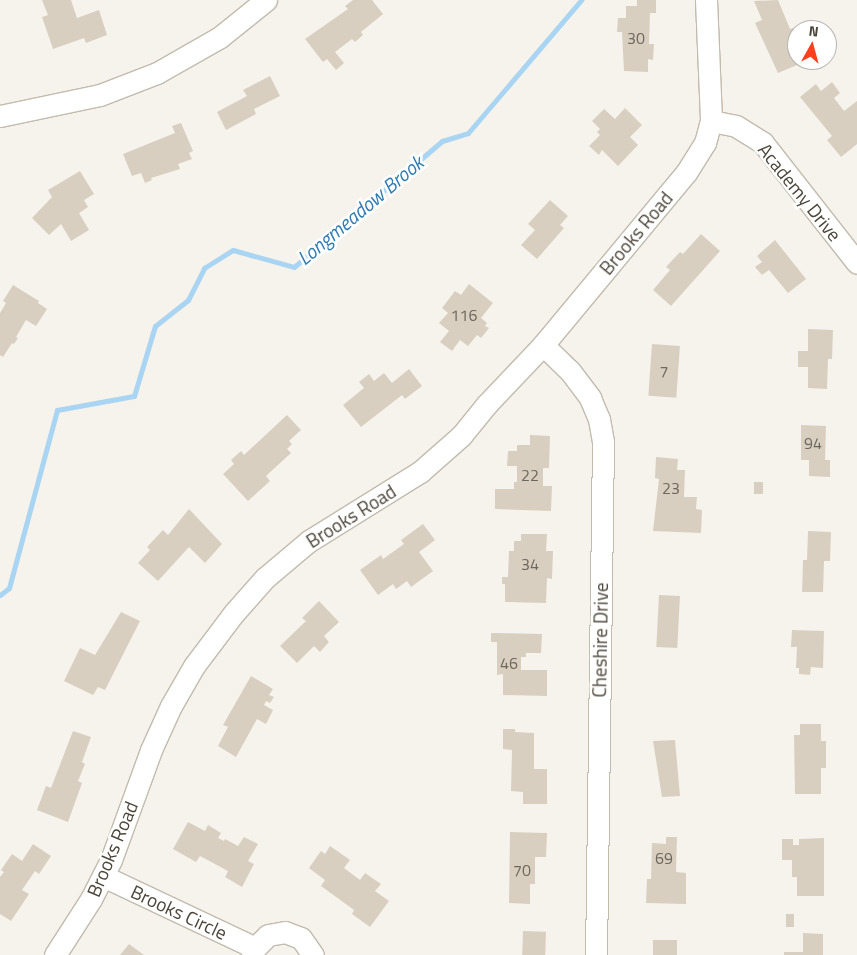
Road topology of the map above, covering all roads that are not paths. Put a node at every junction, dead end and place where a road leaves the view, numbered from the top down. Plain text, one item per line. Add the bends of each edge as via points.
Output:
1 (266, 0) edge
2 (706, 0) edge
3 (0, 116) edge
4 (711, 121) junction
5 (857, 263) edge
6 (543, 345) junction
7 (103, 876) junction
8 (254, 951) edge
9 (54, 955) edge
10 (313, 955) edge
11 (596, 955) edge

1 - 3 street via 220,37 157,73 91,97
2 - 4 street
4 - 5 street, Academy Drive via 736,126 763,143
4 - 6 street, Brooks Road via 705,143 686,173
6 - 7 street, Brooks Road via 440,456 406,482 358,508 309,541 265,578 234,613 194,666 171,706
6 - 11 street, Cheshire Drive via 570,371 590,398 599,419 603,442
7 - 8 street, Brooks Circle
7 - 9 street, Brooks Road via 80,919
8 - 10 street, Brooks Circle via 268,935 285,932 301,938

